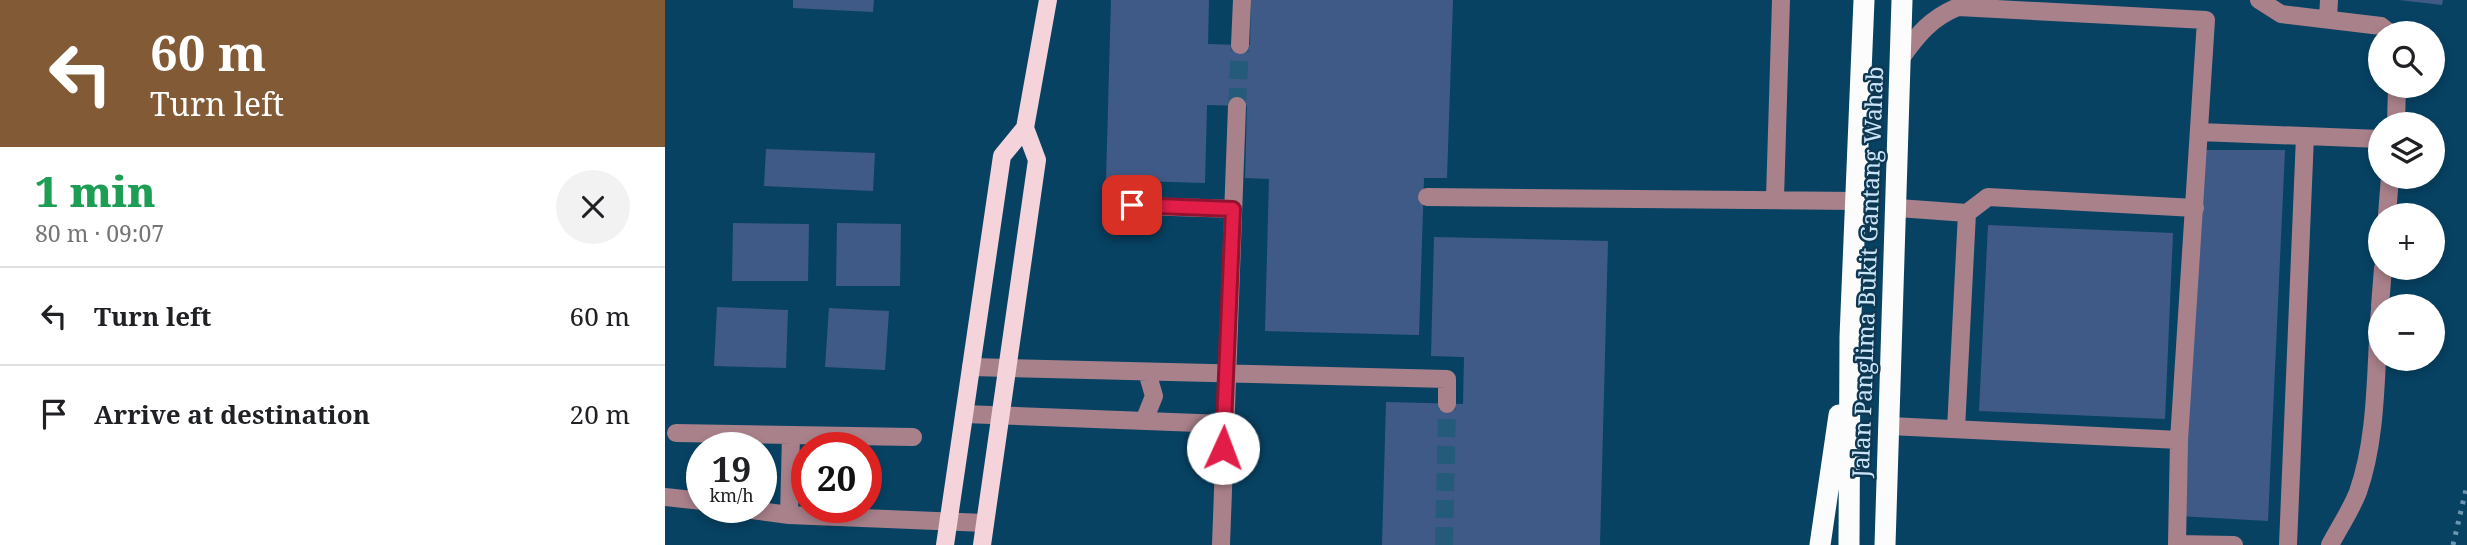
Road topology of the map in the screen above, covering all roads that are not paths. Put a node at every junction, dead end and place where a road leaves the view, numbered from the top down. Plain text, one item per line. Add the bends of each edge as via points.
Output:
1 (1048, 0) edge
2 (1242, 0) edge
3 (1781, 0) edge
4 (1864, 0) edge
5 (1902, 0) edge
6 (2259, 0) edge
7 (2329, 0) edge
8 (2327, 19) junction
9 (2368, 24) edge
10 (1240, 45) tunnel mouth
11 (1901, 58) junction
12 (1237, 106) tunnel mouth
13 (1025, 128) junction
14 (2199, 132) junction
15 (2305, 136) junction
16 (2368, 139) edge
17 (1427, 197) dead end
18 (1775, 198) junction
19 (1857, 201) junction
20 (1113, 205) dead end
21 (1898, 208) junction
22 (2195, 208) junction
23 (1233, 209) junction
24 (1967, 213) junction
25 (1850, 337) junction
26 (971, 367) junction
27 (1007, 368) junction
28 (2375, 371) edge
29 (1147, 372) junction
30 (1226, 374) junction
31 (1447, 404) tunnel mouth
32 (964, 414) junction
33 (1001, 415) junction
34 (1144, 421) junction
35 (1224, 424) junction
36 (1890, 426) junction
37 (1956, 429) junction
38 (676, 433) dead end
39 (791, 435) edge
40 (882, 436) edge
41 (913, 437) dead end
42 (2179, 440) junction
43 (791, 462) edge
44 (665, 497) edge
45 (686, 499) edge
46 (777, 513) edge
47 (789, 515) junction
48 (948, 522) junction
49 (985, 523) junction
50 (945, 545) edge
51 (982, 545) edge
52 (1221, 545) edge
53 (1820, 545) edge
54 (1849, 545) edge
55 (1885, 545) edge
56 (2177, 545) edge
57 (2234, 545) edge
58 (2288, 545) edge
59 (2330, 545) edge

1 - 13 main road
2 - 10 street
3 - 18 street
4 - 19 highway, Jalan Panglima Bukit Gantang Wahab
5 - 11 highway, Jalan Panglima Bukit Gantang Wahab
6 - 8 street via 2281,14
7 - 8 street
8 - 9 street
11 - 14 street via 1925,26 1958,7 2206,20
11 - 21 highway, Jalan Panglima Bukit Gantang Wahab
12 - 23 street
13 - 26 main road via 1002,156
13 - 27 main road via 1037,160
14 - 15 street
14 - 22 street
15 - 16 street
15 - 58 street
17 - 18 street
18 - 19 street
19 - 25 highway, Jalan Panglima Bukit Gantang Wahab
20 - 23 street
21 - 24 street
21 - 36 highway, Jalan Panglima Bukit Gantang Wahab
22 - 24 street via 1988,197
22 - 42 street
23 - 30 street
24 - 37 street
25 - 53 highway
25 - 54 highway, Jalan Panglima Bukit Gantang Wahab
26 - 27 street
26 - 32 main road
27 - 29 street
27 - 33 main road
28 - 59 street via 2364,469 2357,494
29 - 30 street
29 - 34 street via 1154,396
30 - 31 street via 1447,379
30 - 35 street
32 - 33 street
32 - 48 main road
33 - 34 street
33 - 49 main road
34 - 35 street
35 - 52 street
36 - 37 street
36 - 55 highway, Jalan Panglima Bukit Gantang Wahab
37 - 42 street
38 - 39 street
40 - 41 street
42 - 56 street
43 - 47 street
44 - 45 street
46 - 47 street
47 - 48 street
48 - 49 street
48 - 50 main road
49 - 51 main road
56 - 57 street

